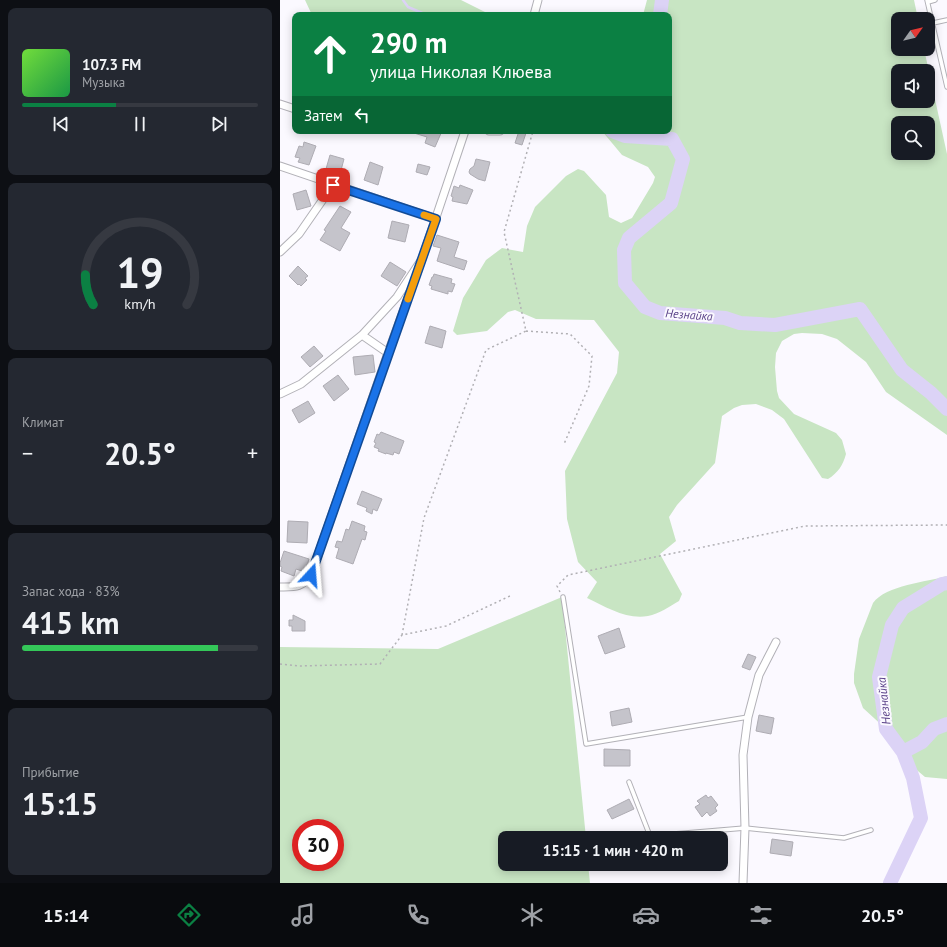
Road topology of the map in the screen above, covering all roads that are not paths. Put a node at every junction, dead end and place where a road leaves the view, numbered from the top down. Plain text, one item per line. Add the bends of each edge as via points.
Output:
1 (538, 0) edge
2 (936, 0) edge
3 (928, 1) edge
4 (535, 12) edge
5 (930, 12) edge
6 (947, 20) edge
7 (935, 23) edge
8 (935, 33) edge
9 (947, 87) edge
10 (280, 104) edge
11 (292, 108) edge
12 (464, 134) edge
13 (280, 166) edge
14 (333, 185) junction
15 (436, 219) junction
16 (280, 252) edge
17 (422, 259) junction
18 (362, 335) junction
19 (388, 353) junction
20 (280, 394) edge
21 (280, 587) edge
22 (563, 597) road end
23 (776, 642) dead end
24 (748, 717) junction
25 (629, 782) dead end
26 (745, 828) junction
27 (871, 830) dead end
28 (743, 883) edge

1 - 4 street
2 - 3 lane
3 - 5 lane
6 - 7 lane
8 - 9 lane
10 - 11 street
12 - 15 street
13 - 14 street
14 - 15 street
14 - 16 street via 299,234
15 - 17 street
17 - 18 street via 397,297
17 - 19 street
18 - 19 street
18 - 20 street via 301,384
19 - 21 street via 311,575 298,587
22 - 24 lane via 586,744
23 - 24 street via 759,675
24 - 26 street via 743,755
25 - 26 lane via 650,836
26 - 27 lane via 844,838
26 - 28 street

